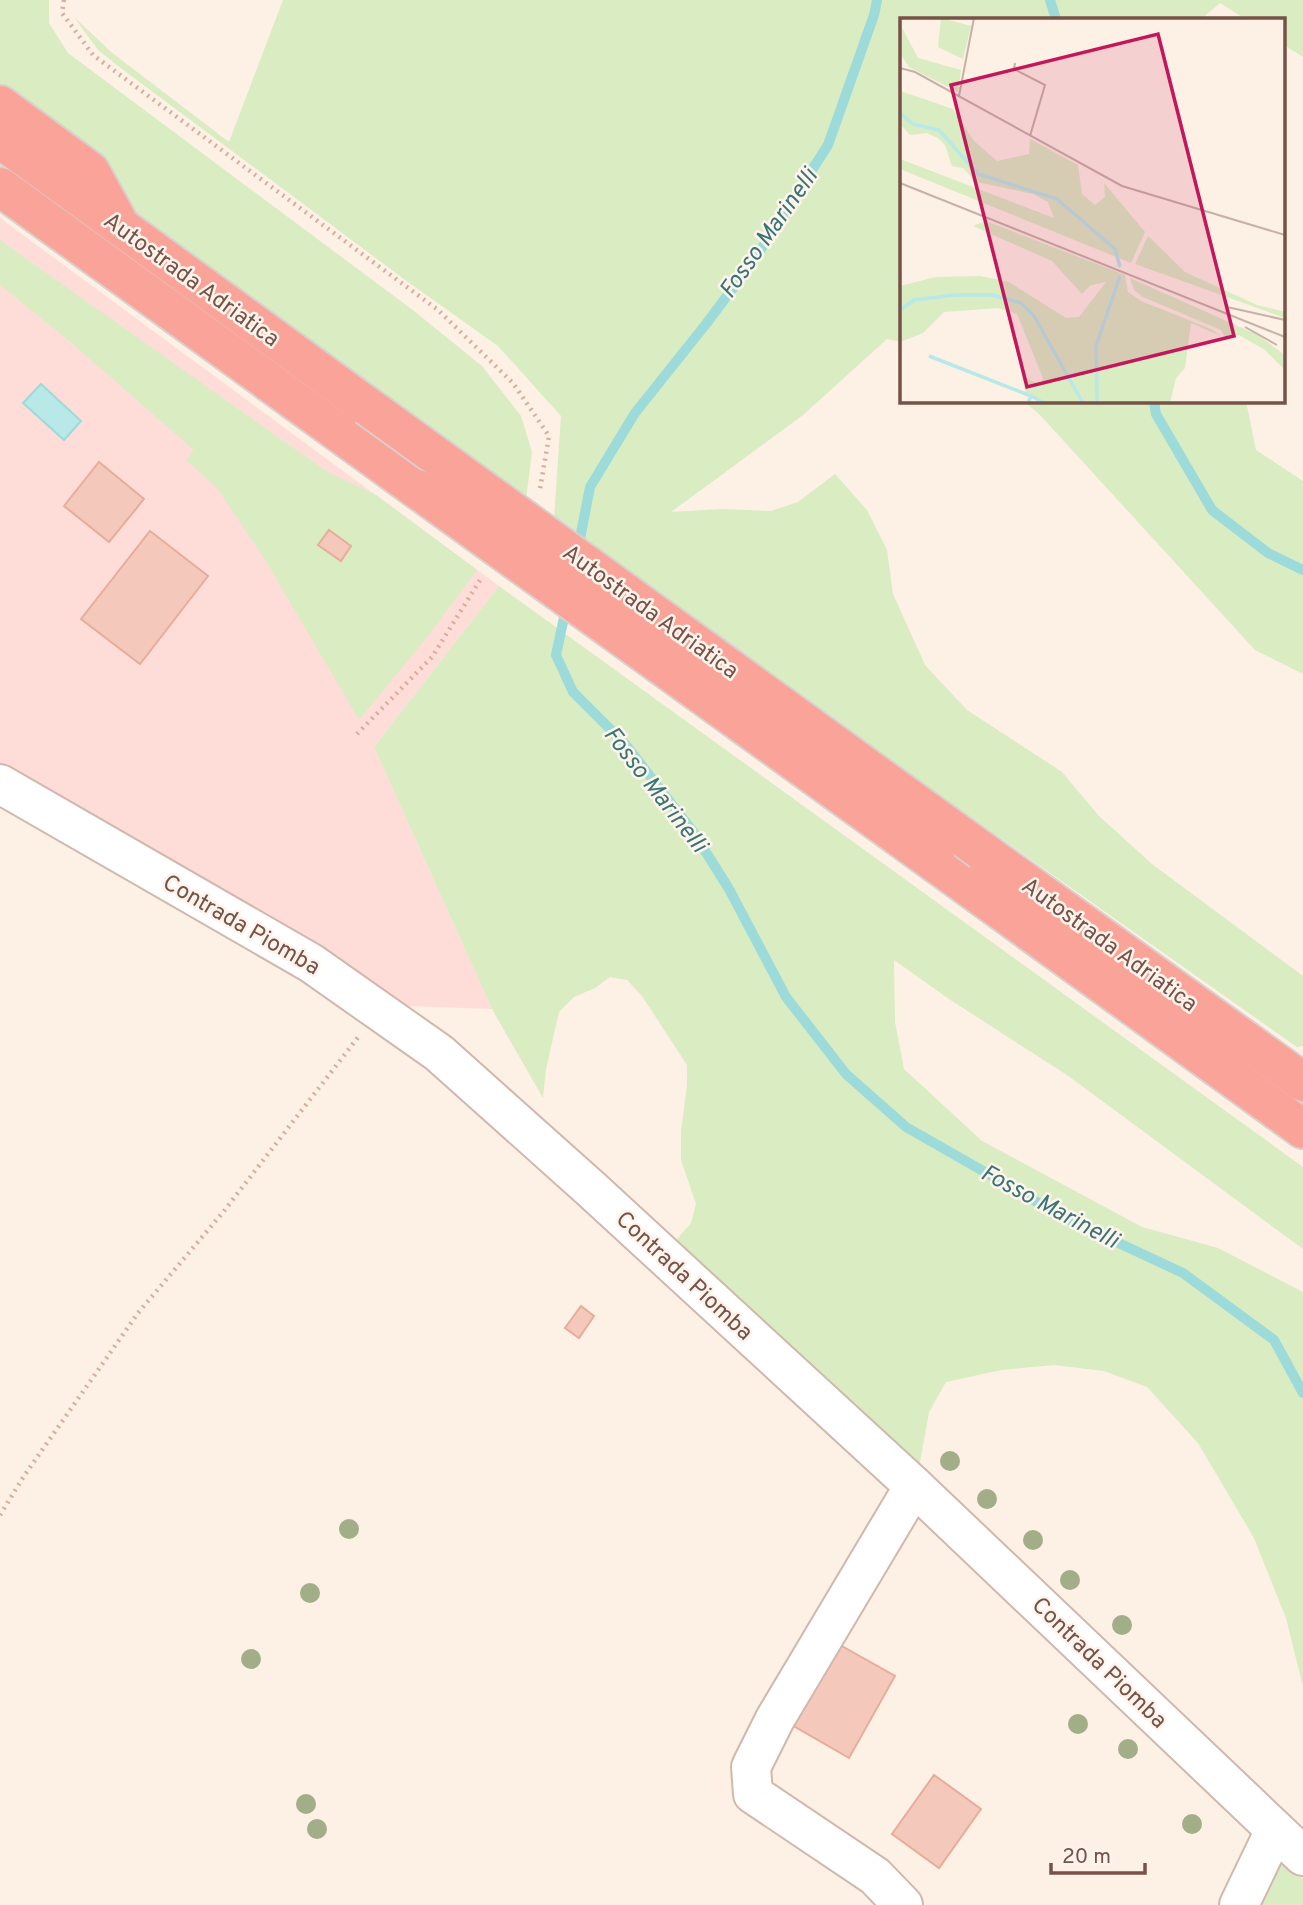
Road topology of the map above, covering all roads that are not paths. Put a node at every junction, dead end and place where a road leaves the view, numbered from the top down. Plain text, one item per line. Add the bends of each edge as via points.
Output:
1 (0, 105) edge
2 (0, 139) edge
3 (0, 187) edge
4 (120, 226) junction
5 (0, 784) edge
6 (1303, 1082) edge
7 (1303, 1129) edge
8 (914, 1486) junction
9 (1275, 1830) junction
10 (1303, 1856) edge
11 (903, 1905) edge
12 (1239, 1905) edge

1 - 4 highway via 90,171
2 - 4 highway, Autostrada Adriatica
3 - 7 highway, Autostrada Adriatica, bridge
4 - 6 highway, Autostrada Adriatica, bridge
5 - 8 street, Contrada Piomba via 312,963 449,1062
8 - 9 street, Contrada Piomba
8 - 11 street via 751,1766 753,1794 875,1876
9 - 10 street, Contrada Piomba
9 - 12 street

